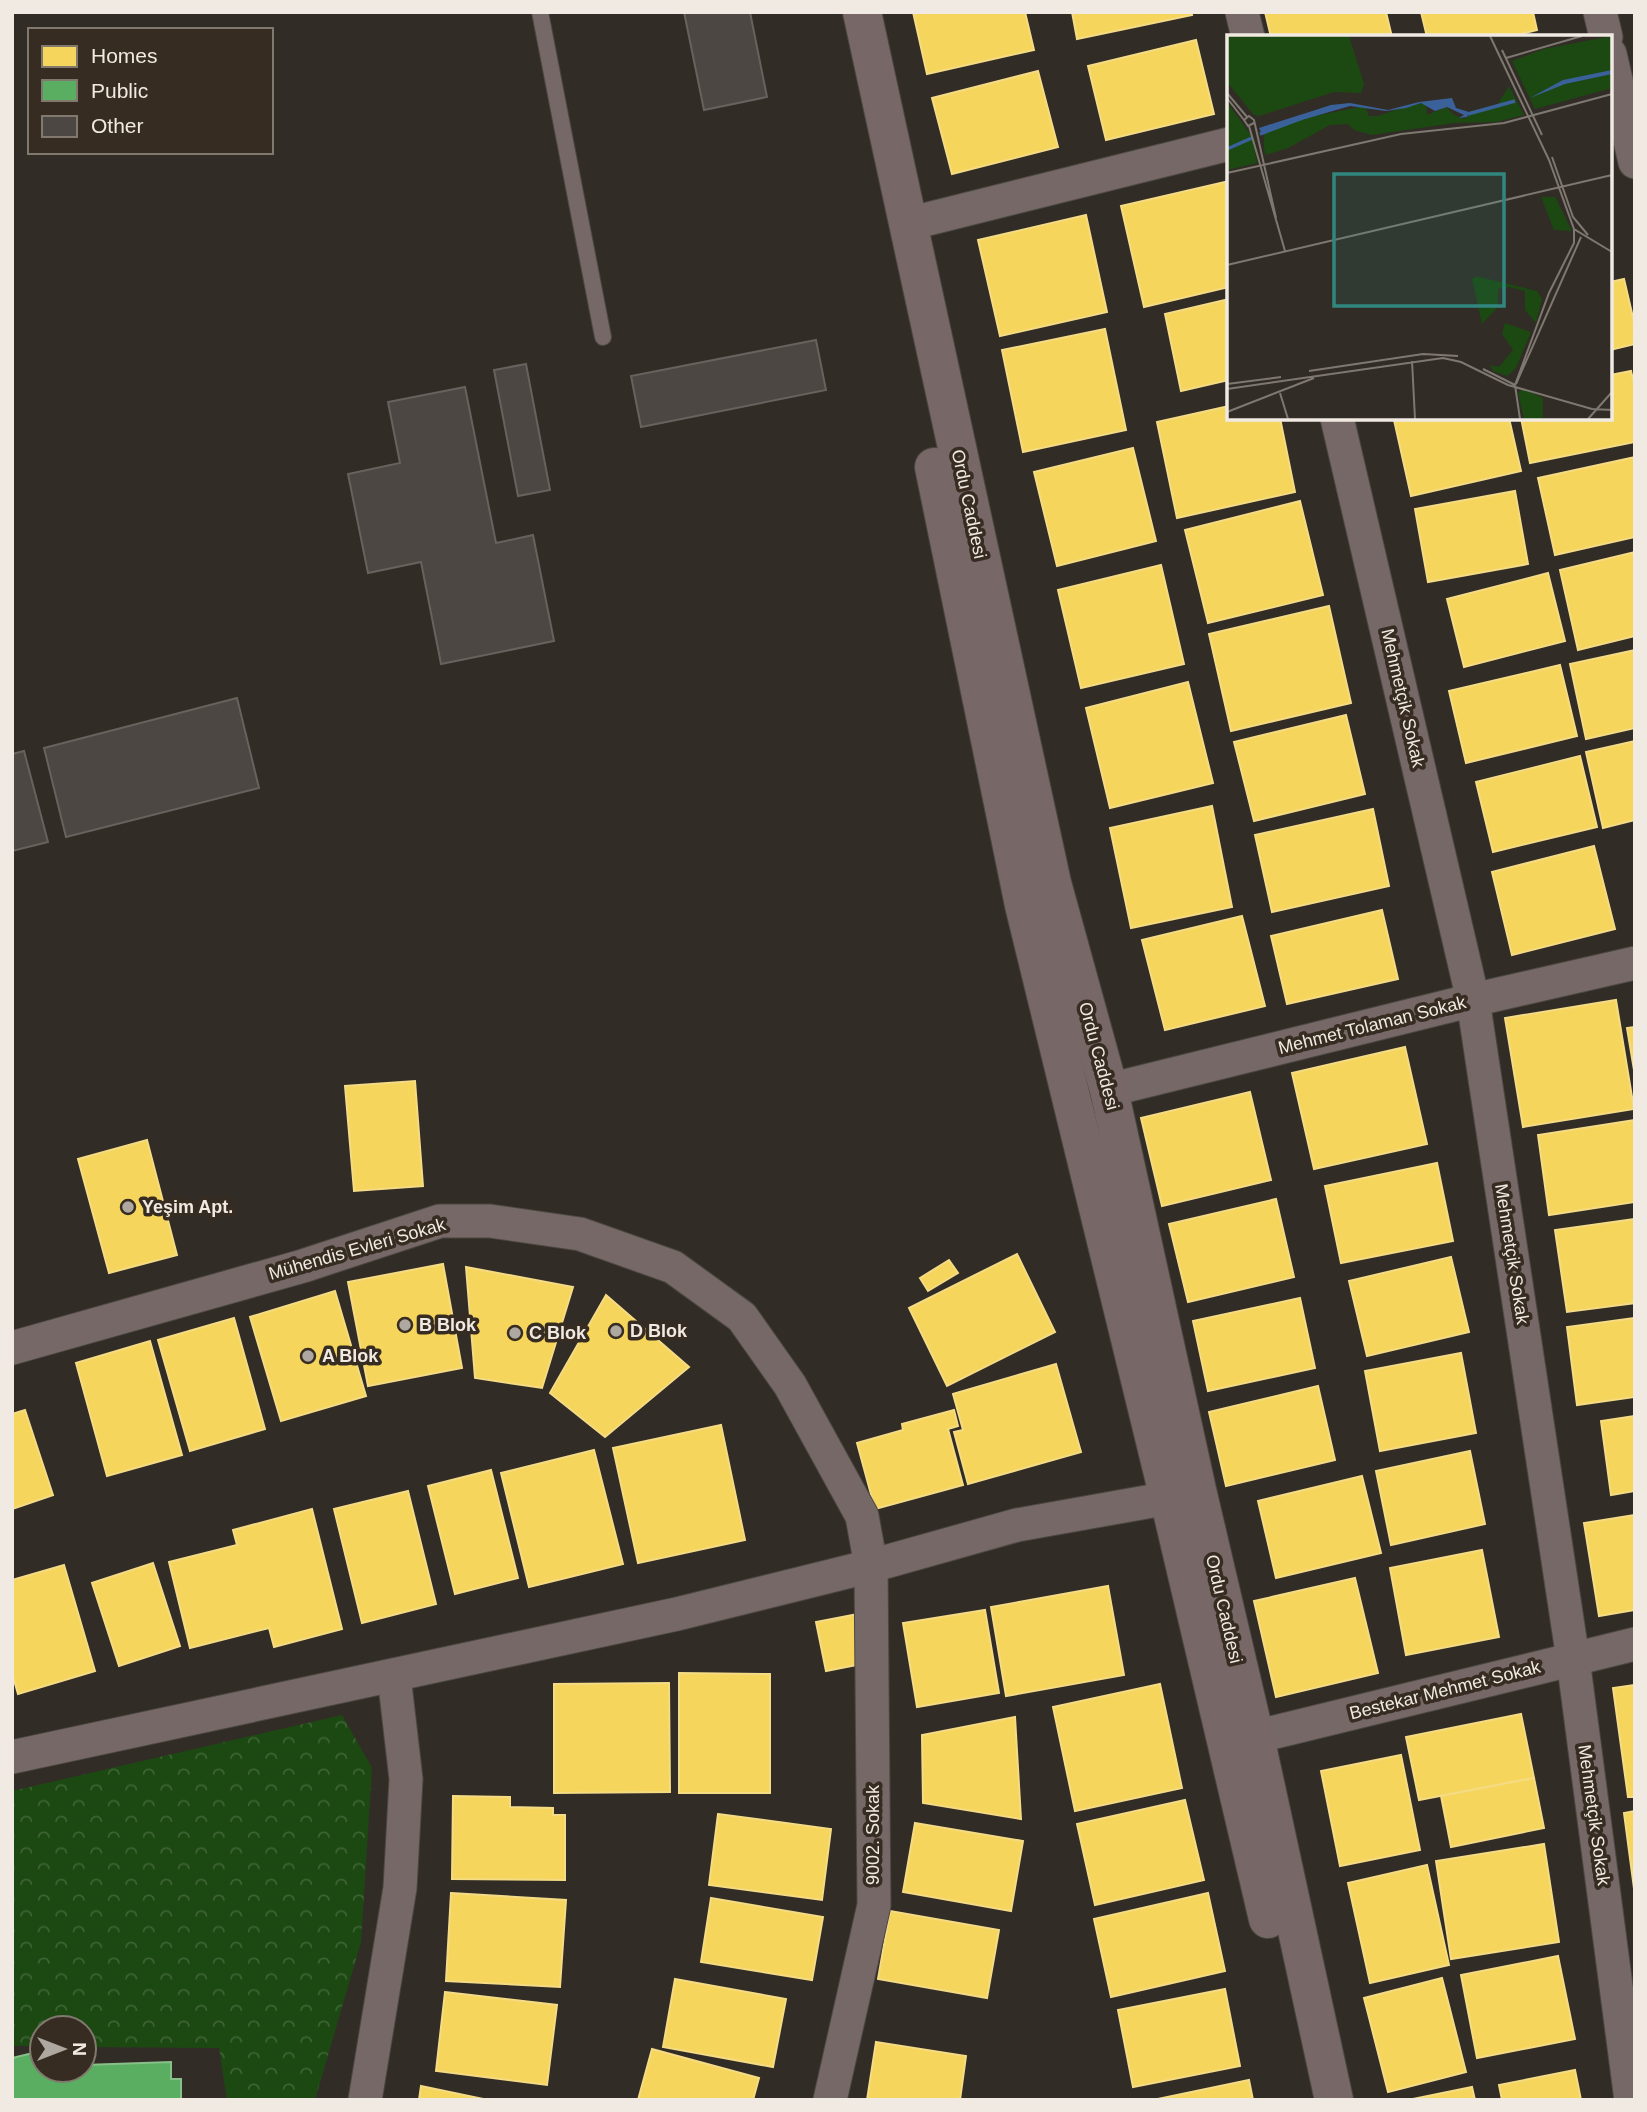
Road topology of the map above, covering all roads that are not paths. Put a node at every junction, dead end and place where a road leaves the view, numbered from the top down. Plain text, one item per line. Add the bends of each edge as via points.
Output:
1 (540, 12) edge
2 (841, 12) edge
3 (862, 12) edge
4 (1242, 12) edge
5 (1600, 12) edge
6 (1248, 35) edge
7 (1606, 35) edge
8 (1635, 46) edge
9 (1612, 52) edge
10 (1612, 62) edge
11 (1227, 144) edge
12 (1635, 162) edge
13 (908, 224) junction
14 (603, 337) dead end
15 (1337, 420) edge
16 (1635, 963) edge
17 (1473, 1000) junction
18 (1109, 1090) junction
19 (12, 1348) edge
20 (1183, 1494) junction
21 (871, 1566) junction
22 (1635, 1644) edge
23 (1573, 1659) junction
24 (394, 1676) junction
25 (1255, 1737) junction
26 (12, 1757) edge
27 (365, 2100) edge
28 (830, 2100) edge
29 (1310, 2100) edge
30 (1334, 2100) edge
31 (1631, 2100) edge

1 - 14 lane
2 - 20 main road, Ordu Caddesi via 1024,905
3 - 13 main road, Ordu Caddesi
4 - 6 street
5 - 7 street
8 - 9 street
10 - 12 street
11 - 13 street
13 - 18 main road, Ordu Caddesi via 1052,883
15 - 17 street, Mehmetçik Sokak
16 - 17 street, Mehmet Tolaman Sokak
17 - 18 street, Mehmet Tolaman Sokak
17 - 23 street, Mehmetçik Sokak
18 - 20 main road, Ordu Caddesi
19 - 21 street, Mühendis Evleri Sokak via 303,1266 440,1221 490,1221 580,1234 673,1267 742,1317 790,1385 862,1516
20 - 21 street via 1017,1525
20 - 25 main road, Ordu Caddesi
20 - 29 main road, Ordu Caddesi
21 - 24 street
21 - 28 street, 9002. Sokak via 874,1905
22 - 23 street, Bestekar Mehmet Sokak
23 - 25 street, Bestekar Mehmet Sokak
23 - 31 street, Mehmetçik Sokak
24 - 26 street
24 - 27 street via 406,1779 400,1888
25 - 30 main road, Ordu Caddesi

